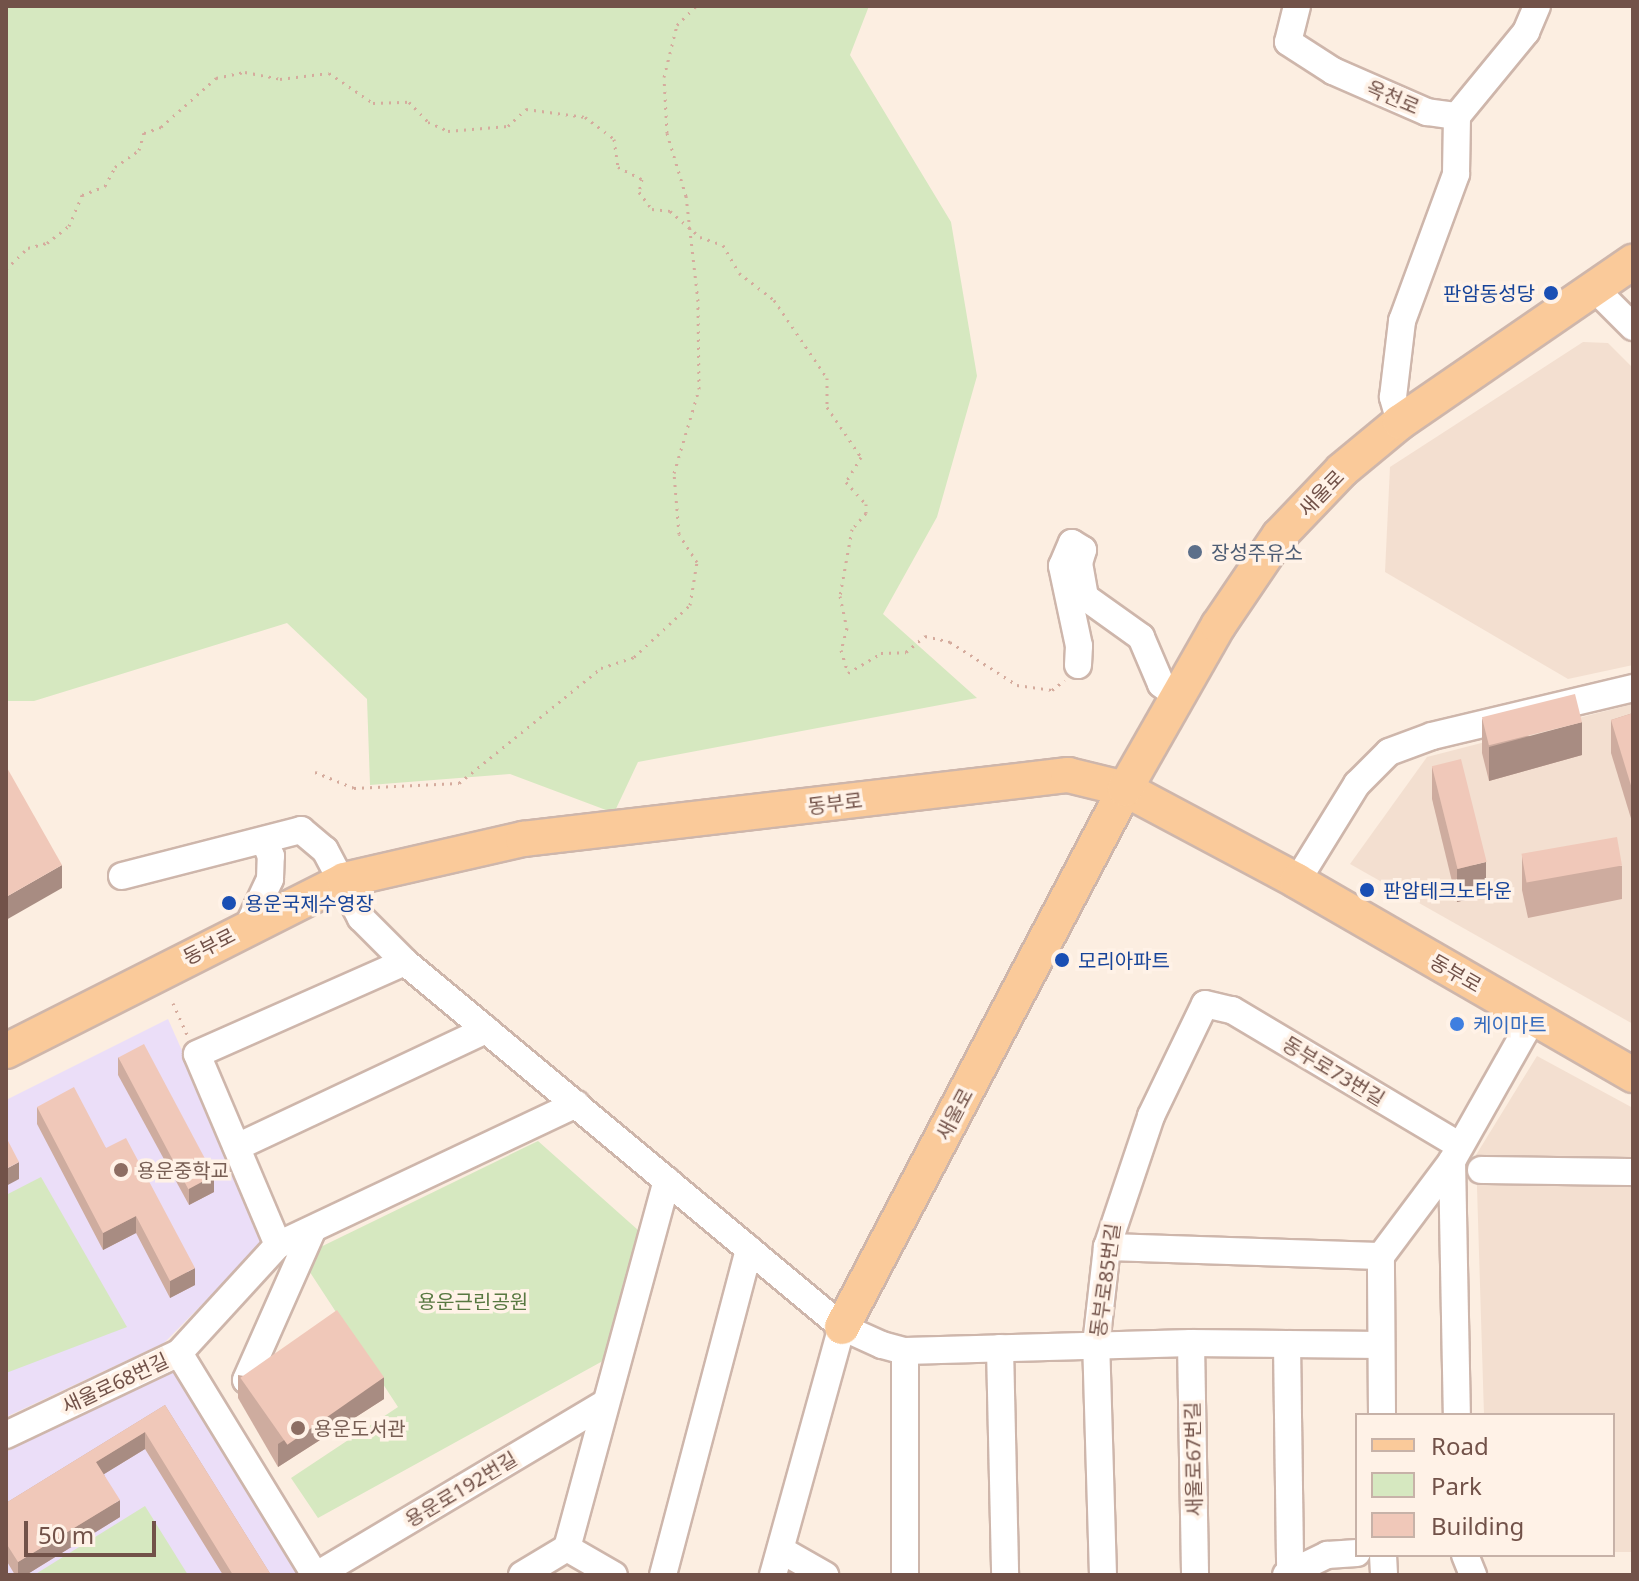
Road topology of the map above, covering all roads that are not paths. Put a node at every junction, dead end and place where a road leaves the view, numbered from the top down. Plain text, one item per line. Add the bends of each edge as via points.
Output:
1 (1297, 6) edge
2 (1537, 6) edge
3 (1457, 116) junction
4 (1633, 262) edge
5 (1594, 288) junction
6 (1633, 327) edge
7 (1400, 422) junction
8 (1078, 665) road end
9 (1633, 688) edge
10 (1178, 697) junction
11 (1125, 789) junction
12 (264, 841) junction
13 (122, 876) dead end
14 (344, 880) junction
15 (1297, 881) junction
16 (248, 926) junction
17 (405, 962) junction
18 (1205, 1004) joint
19 (1533, 1018) junction
20 (486, 1030) junction
21 (6, 1051) edge
22 (1633, 1075) edge
23 (576, 1104) junction
24 (237, 1147) junction
25 (1456, 1154) junction
26 (1481, 1170) dead end
27 (1633, 1172) edge
28 (667, 1180) junction
29 (312, 1231) junction
30 (278, 1245) junction
31 (1107, 1247) junction
32 (749, 1249) junction
33 (1381, 1256) junction
34 (842, 1327) junction
35 (1191, 1343) junction
36 (1287, 1344) junction
37 (294, 1345) edge
38 (1096, 1345) junction
39 (1381, 1345) junction
40 (1000, 1348) junction
41 (905, 1351) junction
42 (179, 1353) junction
43 (605, 1403) junction
44 (1382, 1413) edge
45 (1457, 1413) edge
46 (6, 1435) edge
47 (567, 1548) junction
48 (1355, 1553) edge
49 (777, 1563) edge
50 (1288, 1574) edge
51 (316, 1575) edge
52 (522, 1575) edge
53 (614, 1575) edge
54 (663, 1575) edge
55 (825, 1575) edge
56 (905, 1575) edge
57 (1005, 1575) edge
58 (1103, 1575) edge
59 (1195, 1575) edge

1 - 3 street, 옥천로 via 1288,42 1333,71 1427,112
2 - 3 street via 1526,32
3 - 7 street via 1456,174 1402,321 1393,397
4 - 5 main road, 새울로
5 - 6 street
5 - 7 main road, 새울로
7 - 10 main road, 새울로 via 1342,470 1279,536
8 - 10 street via 1079,646 1062,566 1072,543 1083,550 1079,563 1085,597 1126,621 1141,637 1161,684
9 - 15 street via 1432,736 1389,752 1357,784
10 - 11 main road, 새울로
11 - 14 main road, 동부로 via 1068,775 523,839
11 - 15 main road, 동부로
11 - 34 main road, 새울로
12 - 13 street
12 - 14 street via 301,830 325,850
12 - 16 street via 271,856 270,879
14 - 16 main road, 동부로
14 - 17 street via 361,918
15 - 19 main road, 동부로
16 - 21 main road, 동부로
17 - 20 street
17 - 24 street via 197,1054
18 - 25 street, 동부로73번길 via 1232,1010
18 - 31 street, 동부로85번길 via 1151,1116
19 - 22 main road, 동부로
19 - 25 street
20 - 23 street
20 - 24 street
23 - 28 street
23 - 29 street, 새울로68번길
24 - 30 street
25 - 33 street
25 - 45 street
26 - 27 street
28 - 32 street
28 - 43 street
29 - 30 street, 새울로68번길
29 - 37 street via 246,1380
30 - 42 street, 새울로68번길
31 - 33 street
31 - 38 street, 동부로85번길
32 - 34 street
32 - 54 street
33 - 39 street
34 - 41 street
34 - 49 street, 새울로
35 - 36 street
35 - 38 street
35 - 59 street, 새울로67번길
36 - 39 street
36 - 50 street
38 - 40 street
38 - 58 street, 동부로85번길
39 - 44 street
40 - 41 street
40 - 57 street
41 - 56 street
42 - 46 street, 새울로68번길
42 - 51 street, 용운로192번길
43 - 47 street
43 - 51 street, 용운로192번길
47 - 52 street
47 - 53 street
48 - 50 street via 1327,1555
49 - 55 street, 새울로

